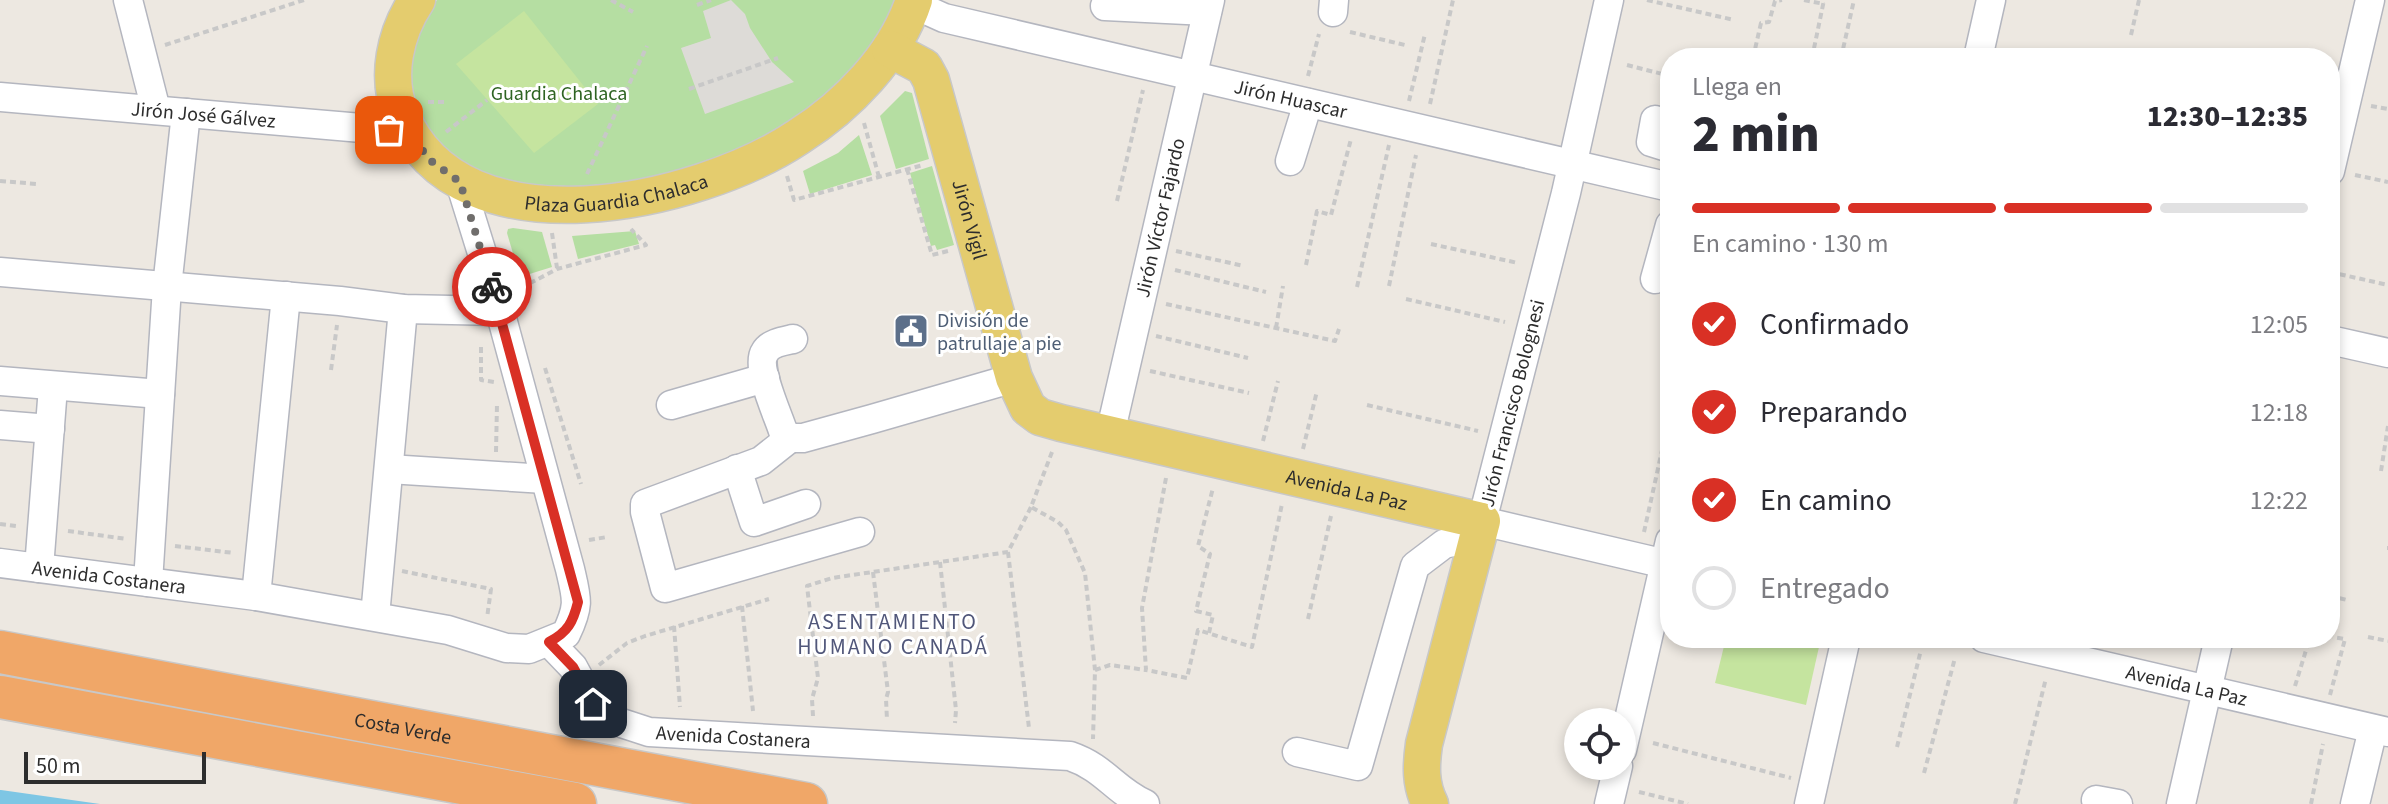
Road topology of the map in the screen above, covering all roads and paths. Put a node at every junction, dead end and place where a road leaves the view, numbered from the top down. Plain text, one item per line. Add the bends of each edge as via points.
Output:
1 (128, 0) edge
2 (304, 0) edge
3 (611, 0) edge
4 (711, 0) edge
5 (1609, 0) edge
6 (1647, 0) edge
7 (1782, 0) edge
8 (1804, 0) edge
9 (1854, 0) edge
10 (1991, 0) edge
11 (2139, 0) edge
12 (2370, 0) edge
13 (914, 2) edge
14 (1824, 2) edge
15 (408, 5) edge
16 (697, 5) dead end
17 (1105, 6) dead end
18 (1208, 6) edge
19 (633, 12) dead end
20 (1338, 15) edge
21 (1734, 20) dead end
22 (1425, 34) dead end
23 (2131, 35) dead end
24 (1405, 45) dead end
25 (647, 46) dead end
26 (1755, 48) edge
27 (1814, 48) edge
28 (1843, 48) edge
29 (1980, 48) edge
30 (890, 49) junction
31 (778, 58) dead end
32 (144, 65) junction
33 (1148, 65) junction
34 (1627, 65) dead end
35 (1660, 73) edge
36 (1191, 75) junction
37 (689, 89) dead end
38 (0, 97) edge
39 (487, 100) dead end
40 (1305, 102) junction
41 (156, 110) junction
42 (186, 113) junction
43 (874, 114) dead end
44 (1357, 114) junction
45 (1655, 120) dead end
46 (864, 123) junction
47 (1398, 124) junction
48 (2340, 124) edge
49 (854, 132) dead end
50 (423, 135) junction
51 (1660, 146) edge
52 (1290, 161) dead end
53 (2340, 161) edge
54 (934, 162) dead end
55 (1573, 164) junction
56 (797, 168) dead end
57 (907, 169) junction
58 (786, 173) junction
59 (879, 177) junction
60 (775, 178) dead end
61 (0, 181) edge
62 (460, 182) junction
63 (2388, 182) edge
64 (37, 184) dead end
65 (1660, 184) edge
66 (1117, 201) dead end
67 (573, 205) junction
68 (639, 221) dead end
69 (1431, 244) dead end
70 (1151, 254) junction
71 (932, 255) dead end
72 (1660, 261) edge
73 (1518, 263) dead end
74 (1306, 265) dead end
75 (1244, 266) dead end
76 (557, 269) junction
77 (0, 272) edge
78 (2340, 274) edge
79 (1655, 279) dead end
80 (2388, 285) edge
81 (1283, 286) dead end
82 (167, 287) junction
83 (1357, 287) dead end
84 (520, 288) dead end
85 (1266, 292) dead end
86 (286, 296) junction
87 (1140, 298) junction
88 (1406, 299) dead end
89 (340, 301) junction
90 (403, 309) junction
91 (491, 311) junction
92 (1505, 322) dead end
93 (1276, 328) junction
94 (1339, 329) dead end
95 (1133, 331) junction
96 (793, 339) dead end
97 (2340, 342) edge
98 (2388, 353) edge
99 (1248, 358) dead end
100 (1126, 366) junction
101 (331, 370) dead end
102 (765, 378) junction
103 (0, 381) edge
104 (1278, 381) dead end
105 (497, 383) dead end
106 (53, 387) junction
107 (1317, 391) dead end
108 (1021, 393) junction
109 (1249, 393) dead end
110 (160, 394) junction
111 (497, 399) dead end
112 (671, 405) dead end
113 (1367, 405) dead end
114 (0, 425) edge
115 (2388, 426) edge
116 (50, 429) junction
117 (1480, 432) dead end
118 (1110, 434) junction
119 (790, 438) junction
120 (1263, 441) dead end
121 (1056, 442) dead end
122 (1296, 463) junction
123 (389, 469) junction
124 (737, 469) junction
125 (2381, 471) dead end
126 (1167, 472) dead end
127 (495, 478) junction
128 (545, 479) junction
129 (1214, 485) dead end
130 (806, 504) dead end
131 (1031, 507) junction
132 (1332, 515) dead end
133 (1480, 528) junction
134 (860, 532) dead end
135 (1008, 552) junction
136 (1660, 552) edge
137 (940, 562) junction
138 (1660, 562) edge
139 (0, 563) edge
140 (380, 566) junction
141 (39, 568) junction
142 (873, 572) junction
143 (148, 582) junction
144 (256, 596) junction
145 (2340, 598) edge
146 (769, 599) dead end
147 (2347, 600) dead end
148 (742, 606) junction
149 (375, 616) junction
150 (1308, 619) dead end
151 (674, 626) junction
152 (1209, 633) junction
153 (2368, 637) dead end
154 (2340, 638) edge
155 (2388, 641) edge
156 (484, 642) junction
157 (549, 642) junction
158 (1844, 648) edge
159 (2031, 648) edge
160 (2217, 648) edge
161 (2307, 648) edge
162 (1921, 650) dead end
163 (0, 652) edge
164 (1955, 658) dead end
165 (594, 669) dead end
166 (1095, 670) junction
167 (1146, 670) junction
168 (2046, 678) dead end
169 (2207, 690) junction
170 (2293, 693) dead end
171 (0, 697) edge
172 (2329, 700) dead end
173 (1630, 708) edge
174 (2380, 730) edge
175 (683, 735) junction
176 (755, 739) junction
177 (2323, 741) dead end
178 (815, 743) junction
179 (1653, 743) dead end
180 (889, 746) junction
181 (1897, 747) dead end
182 (953, 750) junction
183 (1297, 752) dead end
184 (1030, 754) junction
185 (1085, 761) junction
186 (1924, 773) dead end
187 (1614, 785) edge
188 (1811, 794) edge
189 (575, 804) edge
190 (806, 804) edge
191 (1145, 804) edge
192 (1430, 804) edge
193 (1688, 804) edge
194 (2015, 804) edge
195 (2181, 804) edge
196 (2311, 804) edge
197 (2355, 804) edge

1 - 32 street
2 - 32 path via 158,47 158,60
3 - 19 path
4 - 16 path
5 - 55 street, Jirón Francisco Bolognesi
6 - 21 path
7 - 26 path via 1775,1 1769,22 1761,23
8 - 14 path
9 - 28 path
10 - 29 street
11 - 23 path
12 - 48 street
13 - 30 main road, Plaza Guardia Chalaca
13 - 33 street, Jirón Huascar via 944,18
14 - 27 path
15 - 50 main road, Plaza Guardia Chalaca via 396,44 395,101
17 - 18 street
18 - 36 street, Jirón Víctor Fajardo
20 - 24 path
20 - 40 path via 1322,17
22 - 47 path
25 - 67 path
30 - 67 main road, Plaza Guardia Chalaca via 817,124 758,160 672,189
30 - 108 main road, Jirón Vigil via 924,67 931,80
31 - 37 path
32 - 41 street
33 - 36 street, Jirón Huascar
33 - 66 path
34 - 35 path
36 - 40 street, Jirón Huascar
36 - 70 street, Jirón Víctor Fajardo
38 - 41 street, Jirón José Gálvez
39 - 50 path
40 - 44 street, Jirón Huascar
40 - 52 street
41 - 42 street, Jirón José Gálvez
42 - 50 street, Jirón José Gálvez
42 - 82 street
43 - 46 path
44 - 47 street, Jirón Huascar
44 - 74 path via 1331,215 1317,211
45 - 51 street via 1651,142
46 - 49 path
46 - 59 path
47 - 55 street, Jirón Huascar
47 - 83 path
50 - 62 main road, Plaza Guardia Chalaca via 431,161
53 - 63 path
54 - 57 path
55 - 65 street, Jirón Huascar
55 - 133 street, Jirón Francisco Bolognesi
56 - 58 path
57 - 59 path
57 - 71 path
58 - 59 path via 794,200
58 - 60 path
61 - 64 path
62 - 67 main road, Plaza Guardia Chalaca via 499,197
62 - 91 street
67 - 76 path via 569,228 551,227
68 - 76 path via 627,224 646,245
69 - 73 path
70 - 75 path
70 - 85 path
70 - 87 street, Jirón Víctor Fajardo
72 - 79 street
76 - 84 path
77 - 82 street
78 - 80 path
81 - 93 path
82 - 86 street
82 - 110 street
86 - 89 street
86 - 144 street
87 - 93 path
87 - 95 street, Jirón Víctor Fajardo
88 - 92 path
89 - 90 street
89 - 101 path
90 - 91 street
90 - 123 street
91 - 105 path via 481,380
91 - 128 street
93 - 94 path via 1335,341
95 - 99 path
95 - 100 street, Jirón Víctor Fajardo
96 - 102 street via 765,352
97 - 98 street
100 - 109 path
100 - 118 street, Jirón Víctor Fajardo
102 - 112 street
102 - 119 street
103 - 106 street
104 - 120 path
106 - 110 street
106 - 116 street
107 - 122 path
108 - 118 main road, Avenida La Paz via 1040,417
108 - 119 street
110 - 143 street
111 - 127 path
113 - 117 path
114 - 116 street
115 - 125 path
116 - 141 street
118 - 122 main road, Avenida La Paz
119 - 124 street via 761,461
121 - 131 path
122 - 133 main road, Avenida La Paz
122 - 152 path via 1252,647
123 - 127 street
123 - 140 street
124 - 130 street via 754,522
124 - 134 street via 645,504 665,588
126 - 167 path via 1142,608
127 - 128 street
128 - 157 street via 578,602 566,634
129 - 152 path via 1198,546 1210,554 1196,611 1213,615
131 - 135 path
131 - 166 path via 1066,530 1085,573
132 - 150 path
133 - 136 street, Avenida La Paz
133 - 183 street via 1444,544 1415,566 1358,766
133 - 192 main road, Jirón Francisco Bolognesi via 1424,744 1422,784
135 - 137 path
135 - 184 path
137 - 142 path
137 - 182 path via 956,710
138 - 173 street
139 - 141 street, Avenida Costanera
140 - 149 street
140 - 156 path via 491,589
141 - 143 street, Avenida Costanera
142 - 178 path via 807,586 818,678 812,699
142 - 180 path
143 - 144 street, Avenida Costanera
144 - 149 street, Avenida Costanera
145 - 147 path
146 - 148 path
148 - 151 path
148 - 176 path
149 - 156 street, Avenida Costanera
151 - 165 path via 627,643
151 - 175 path
152 - 167 path via 1198,630 1187,678
153 - 155 path
154 - 172 path via 2345,639
156 - 157 street, Avenida Costanera via 529,649
157 - 175 street, Avenida Costanera via 573,667 603,717 649,732
158 - 188 street
159 - 169 street, Avenida La Paz
160 - 169 street
161 - 170 path
162 - 181 path
163 - 190 highway, Costa Verde
164 - 186 path
166 - 167 path via 1110,665
166 - 185 path via 1095,734
168 - 194 path
169 - 174 street, Avenida La Paz
169 - 195 street
171 - 189 highway
174 - 197 street
175 - 176 street, Avenida Costanera
176 - 178 street, Avenida Costanera
177 - 196 path
178 - 180 street, Avenida Costanera
179 - 188 path
180 - 182 street, Avenida Costanera
182 - 184 street, Avenida Costanera
184 - 185 street, Avenida Costanera
185 - 191 street
187 - 193 path

